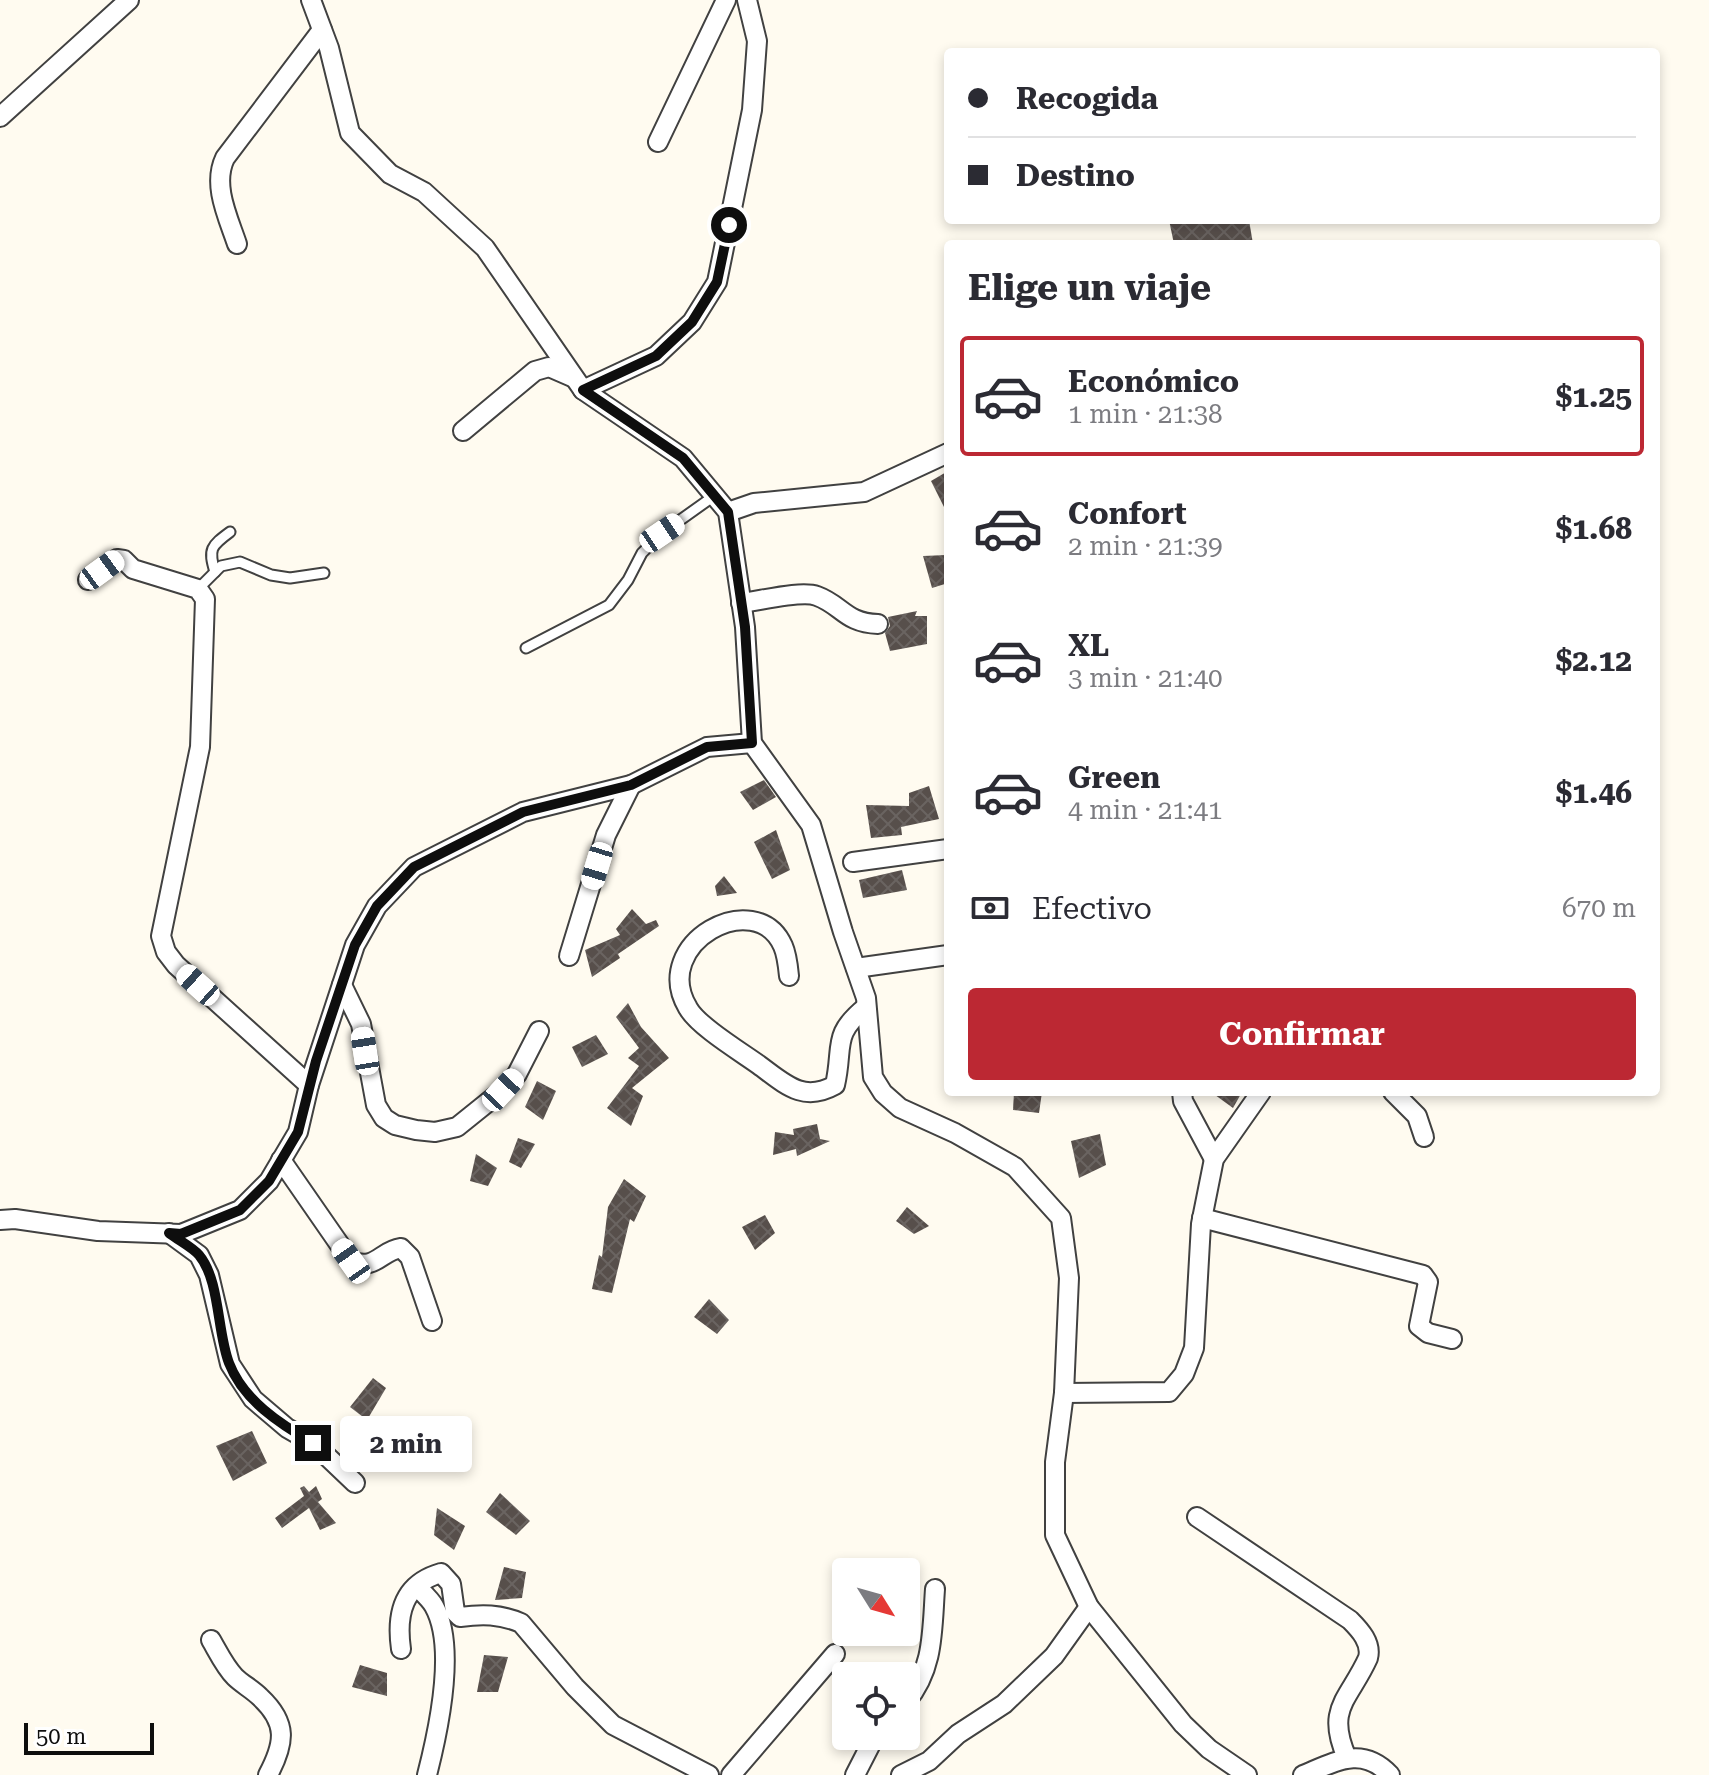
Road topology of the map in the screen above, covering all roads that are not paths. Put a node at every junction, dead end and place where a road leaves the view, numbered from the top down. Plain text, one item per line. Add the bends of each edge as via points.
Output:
1 (129, 0) edge
2 (311, 0) edge
3 (726, 0) edge
4 (747, 0) edge
5 (322, 30) junction
6 (0, 117) edge
7 (658, 142) dead end
8 (237, 244) dead end
9 (579, 384) junction
10 (463, 431) dead end
11 (944, 442) edge
12 (944, 455) edge
13 (906, 473) junction
14 (714, 496) junction
15 (728, 512) junction
16 (230, 532) dead end
17 (215, 572) junction
18 (324, 573) dead end
19 (88, 580) dead end
20 (198, 589) junction
21 (741, 603) junction
22 (878, 624) dead end
23 (526, 648) dead end
24 (752, 743) junction
25 (631, 785) junction
26 (944, 850) edge
27 (853, 862) dead end
28 (569, 956) dead end
29 (944, 956) edge
30 (856, 968) junction
31 (789, 976) dead end
32 (342, 985) junction
33 (866, 1007) junction
34 (539, 1031) dead end
35 (309, 1085) junction
36 (1182, 1096) edge
37 (1258, 1096) edge
38 (1397, 1096) edge
39 (1424, 1137) dead end
40 (1214, 1159) junction
41 (281, 1160) junction
42 (1202, 1218) junction
43 (0, 1220) edge
44 (169, 1233) junction
45 (432, 1321) dead end
46 (1452, 1339) dead end
47 (1064, 1393) junction
48 (355, 1483) dead end
49 (1197, 1517) dead end
50 (417, 1587) junction
51 (935, 1589) dead end
52 (1089, 1607) junction
53 (211, 1640) dead end
54 (401, 1649) dead end
55 (835, 1654) dead end
56 (920, 1683) edge
57 (868, 1750) edge
58 (1347, 1758) junction
59 (268, 1775) edge
60 (427, 1775) edge
61 (709, 1775) edge
62 (731, 1775) edge
63 (855, 1775) edge
64 (901, 1775) edge
65 (1247, 1775) edge
66 (1303, 1775) edge
67 (1390, 1775) edge

1 - 6 street
2 - 5 street
3 - 7 street
4 - 9 street via 757,41 752,110 717,282 692,322 656,356
5 - 8 street via 220,169 224,206
5 - 9 street via 350,133 390,174 424,192 485,248
9 - 10 street via 549,367 535,371
9 - 14 street via 683,458
11 - 13 street
12 - 13 street
13 - 15 street via 864,492 754,503
14 - 15 street
14 - 23 lane via 642,553 609,605
15 - 21 street
16 - 17 lane via 214,544 210,555
17 - 18 lane via 240,562 290,578
17 - 20 lane
19 - 20 street via 117,559
20 - 35 street via 205,599 200,747 161,936 176,965
21 - 22 street via 811,594 845,616
21 - 24 street
24 - 25 street via 707,747
24 - 30 street via 811,825
25 - 28 street via 606,835
25 - 32 street via 523,812 414,867 377,906 355,945
26 - 27 street
29 - 30 street
30 - 33 street
31 - 33 street via 783,946 771,928 741,920 710,927 687,950 678,985 688,1010 713,1032 801,1093 835,1085 840,1036
32 - 34 street via 361,1024 376,1105 384,1118 406,1128 435,1132 457,1127 517,1074
32 - 35 street
33 - 47 street via 873,1077 883,1093 900,1108 1015,1167 1061,1218 1069,1278
35 - 41 street via 298,1132
36 - 40 street
37 - 40 street
38 - 39 street via 1417,1116
40 - 42 street
41 - 44 street via 269,1181 240,1210 181,1234
41 - 45 street via 351,1261 374,1262 401,1248 410,1257
42 - 46 street via 1423,1275 1428,1282 1419,1326
42 - 47 street via 1194,1348 1184,1374 1169,1392
43 - 44 street
44 - 48 street via 199,1255 209,1275 230,1364 253,1399 313,1443
47 - 52 street via 1055,1462 1055,1535
49 - 58 street via 1362,1632 1368,1658 1339,1709 1339,1740
50 - 54 street via 405,1599 398,1625
50 - 60 street via 434,1607 444,1661 440,1716
50 - 61 street via 441,1573 451,1584 460,1617 482,1613 521,1623 613,1725
51 - 56 street via 931,1656
52 - 64 street via 1054,1656 1004,1704 929,1761
52 - 65 street via 1183,1724
53 - 59 street via 234,1676 274,1714 283,1736
55 - 62 street
57 - 63 street
58 - 66 street
58 - 67 street via 1367,1758

